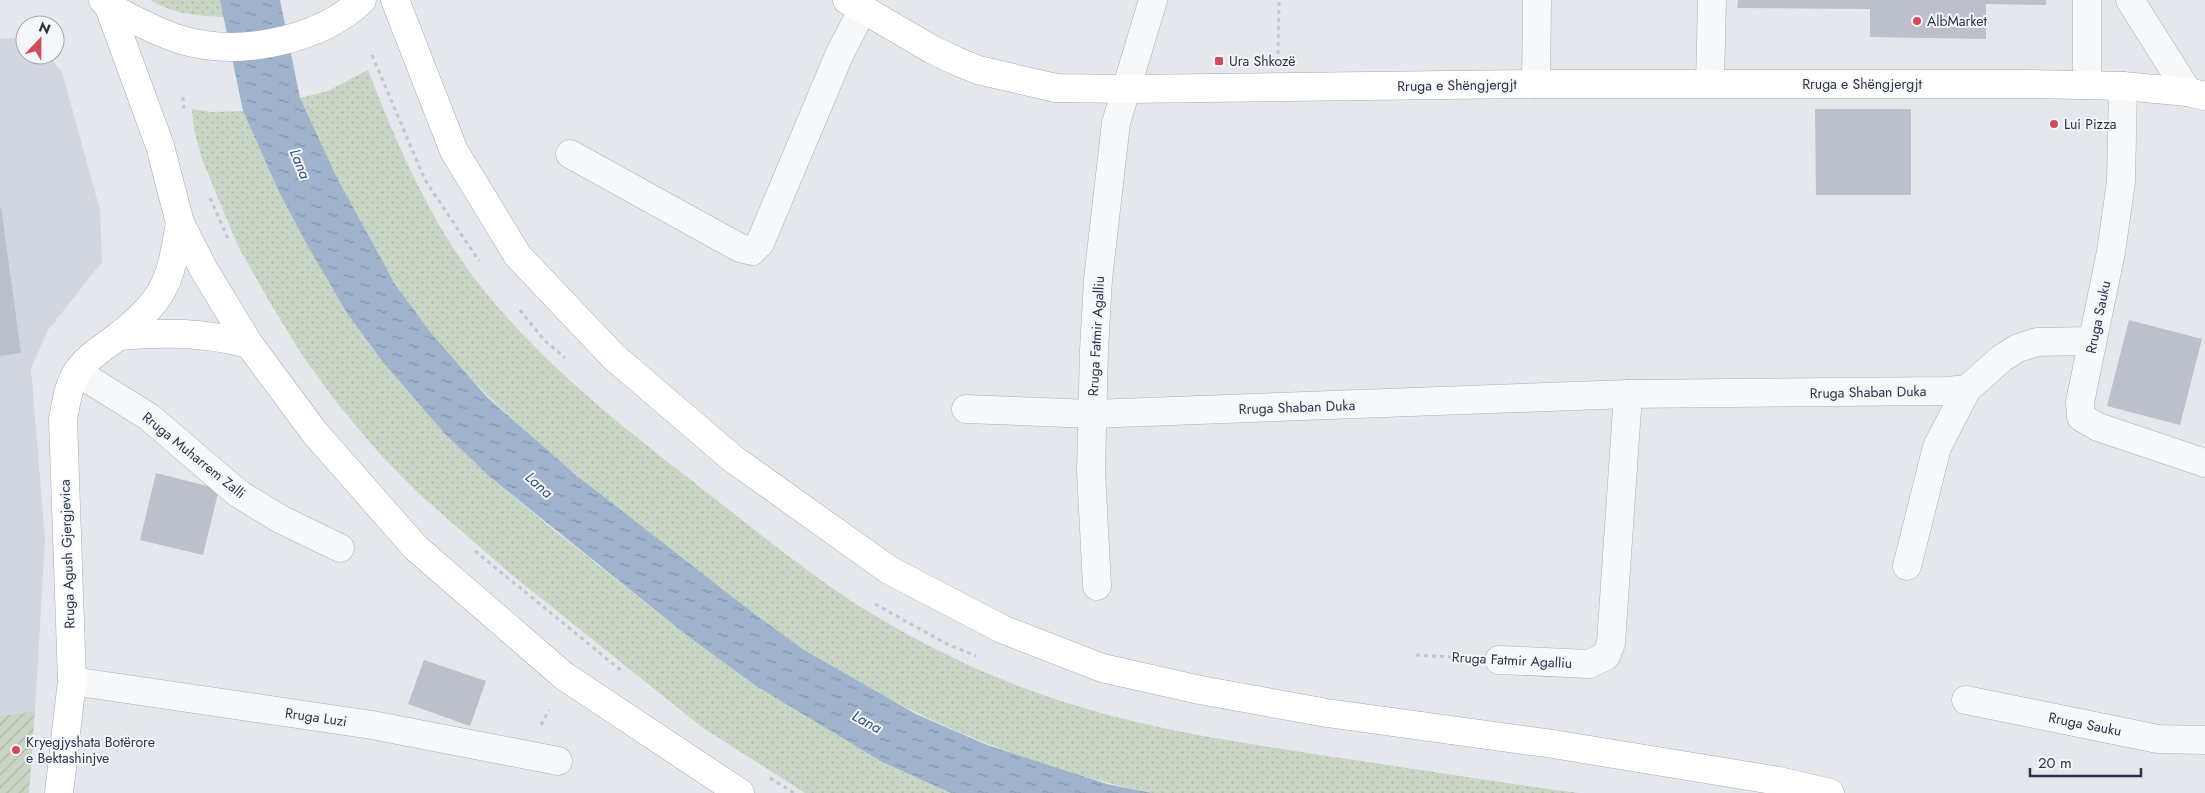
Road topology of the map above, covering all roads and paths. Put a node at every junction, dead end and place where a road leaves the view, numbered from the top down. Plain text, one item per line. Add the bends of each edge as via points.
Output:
1 (362, 0) edge
2 (395, 0) edge
3 (1153, 0) edge
4 (1279, 0) edge
5 (1537, 0) edge
6 (1712, 0) edge
7 (2087, 0) edge
8 (2130, 0) edge
9 (106, 3) edge
10 (855, 4) edge
11 (1278, 48) dead end
12 (372, 55) dead end
13 (1710, 83) junction
14 (1536, 84) junction
15 (2087, 85) junction
16 (2124, 86) junction
17 (1126, 89) junction
18 (2196, 94) edge
19 (183, 97) dead end
20 (185, 114) dead end
21 (570, 154) dead end
22 (207, 190) dead end
23 (180, 223) junction
24 (231, 243) dead end
25 (484, 266) dead end
26 (514, 303) dead end
27 (119, 336) junction
28 (2092, 341) junction
29 (249, 344) junction
30 (567, 359) dead end
31 (77, 372) junction
32 (1967, 389) junction
33 (1628, 394) junction
34 (966, 409) dead end
35 (1092, 414) junction
36 (2205, 463) edge
37 (468, 546) dead end
38 (340, 548) dead end
39 (1907, 566) dead end
40 (1097, 586) dead end
41 (873, 602) dead end
42 (1416, 656) dead end
43 (981, 658) dead end
44 (1499, 660) joint
45 (624, 673) dead end
46 (72, 681) junction
47 (1966, 700) dead end
48 (2205, 740) edge
49 (558, 761) dead end
50 (761, 773) dead end
51 (60, 793) edge
52 (740, 793) edge
53 (794, 793) edge
54 (1830, 793) edge

1 - 9 main road via 328,23 293,38 256,46 219,46 181,40
2 - 54 main road via 454,151 518,256 614,357 732,458 889,570 1002,629 1102,668 1327,713 1553,744 1779,781
3 - 17 street, Rruga Fatmir Agalliu
4 - 11 path
5 - 14 street
6 - 13 street
7 - 15 street
8 - 18 street
9 - 23 main road via 160,146
10 - 17 main road, Rruga e Shëngjergjt via 933,50 978,70 1056,88
10 - 21 street via 840,53 760,243 752,251 740,248
12 - 25 path via 426,180
13 - 14 main road, Rruga e Shëngjergjt
13 - 15 main road, Rruga e Shëngjergjt
14 - 17 main road, Rruga e Shëngjergjt
15 - 16 main road, Rruga e Shëngjergjt
16 - 18 main road, Rruga e Shëngjergjt
16 - 28 street, Rruga Sauku via 2120,182 2111,252
17 - 35 street, Rruga Fatmir Agalliu via 1116,123 1098,279
19 - 20 path
22 - 24 path
23 - 27 main road, Rruga Agush Gjergjevica via 173,259 162,289 145,312
23 - 29 main road
26 - 30 path via 544,340
27 - 29 main road via 189,332
27 - 31 main road, Rruga Agush Gjergjevica via 93,354
28 - 32 street via 2037,342 2018,348
28 - 36 street, Rruga Sauku via 2080,402 2081,417 2098,427
29 - 52 main road via 316,432 416,548 564,676
31 - 38 street, Rruga Muharrem Zalli via 149,417 239,494 282,520
31 - 46 main road, Rruga Agush Gjergjevica via 63,420
32 - 33 street, Rruga Shaban Duka
32 - 39 street via 1937,447
33 - 35 street, Rruga Shaban Duka
33 - 44 street, Rruga Fatmir Agalliu via 1611,643 1606,656 1589,664
34 - 35 street, Rruga Shaban Duka
35 - 40 street, Rruga Fatmir Agalliu via 1091,471
37 - 45 path
41 - 43 path via 945,643
42 - 44 path, Rruga Fatmir Agalliu
46 - 49 street, Rruga Luzi via 372,725
46 - 51 main road, Rruga Agush Gjergjevica
47 - 48 street, Rruga Sauku via 2158,738
50 - 53 path

